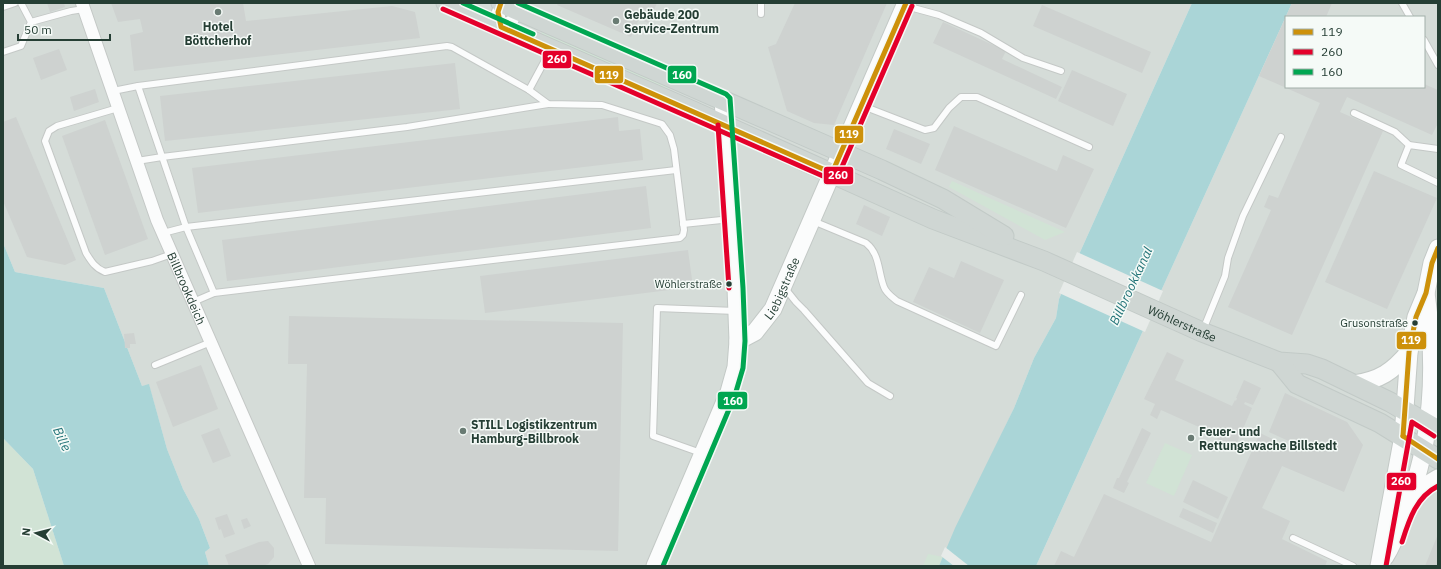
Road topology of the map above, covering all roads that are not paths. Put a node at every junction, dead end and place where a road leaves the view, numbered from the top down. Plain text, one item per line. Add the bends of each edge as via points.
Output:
1 (15, 3) edge
2 (21, 3) edge
3 (446, 3) edge
4 (761, 3) edge
5 (1402, 3) edge
6 (905, 4) edge
7 (510, 5) edge
8 (83, 6) edge
9 (3, 7) edge
10 (761, 14) dead end
11 (1409, 16) edge
12 (31, 22) junction
13 (501, 27) junction
14 (1425, 42) edge
15 (551, 49) junction
16 (3, 52) edge
17 (1438, 65) edge
18 (1061, 71) dead end
19 (138, 86) junction
20 (529, 90) junction
21 (113, 91) junction
22 (723, 100) junction
23 (548, 104) junction
24 (861, 105) junction
25 (118, 108) junction
26 (1354, 113) dead end
27 (724, 125) junction
28 (1281, 137) dead end
29 (1409, 145) junction
30 (1089, 147) dead end
31 (1438, 149) edge
32 (841, 152) junction
33 (162, 156) junction
34 (137, 161) junction
35 (676, 170) junction
36 (832, 173) junction
37 (1438, 183) edge
38 (731, 219) junction
39 (811, 220) junction
40 (683, 224) junction
41 (186, 227) junction
42 (163, 233) junction
43 (1438, 248) edge
44 (172, 254) junction
45 (1044, 261) junction
46 (783, 286) junction
47 (214, 293) junction
48 (1426, 293) junction
49 (1021, 294) dead end
50 (193, 302) junction
51 (737, 311) junction
52 (1202, 332) junction
53 (738, 341) junction
54 (210, 342) junction
55 (1409, 352) junction
56 (1279, 362) junction
57 (1434, 362) edge
58 (155, 365) dead end
59 (1354, 384) junction
60 (890, 396) dead end
61 (1406, 410) junction
62 (1433, 427) edge
63 (1403, 436) junction
64 (703, 454) junction
65 (1431, 454) edge
66 (1438, 478) edge
67 (1409, 503) junction
68 (1293, 538) dead end
69 (309, 566) edge
70 (655, 566) edge
71 (1353, 566) edge
72 (1380, 566) edge

1 - 9 lane
2 - 12 lane
3 - 13 main road, Wöhlerstraße
4 - 10 lane
5 - 11 lane
6 - 18 lane via 981,33 1023,58
6 - 24 street, Liebigstraße
7 - 13 street via 512,21
7 - 13 street via 498,12
7 - 22 main road, Wöhlerstraße
8 - 12 lane
8 - 21 street, Billbrookdeich
12 - 16 lane via 21,46
13 - 15 main road, Wöhlerstraße
14 - 17 lane
15 - 20 lane
15 - 27 main road, Wöhlerstraße
19 - 20 lane via 447,46
19 - 21 lane
19 - 33 lane
20 - 23 lane
21 - 25 street, Billbrookdeich
22 - 27 street
22 - 32 main road, Wöhlerstraße
23 - 33 lane via 407,127
23 - 35 lane via 602,106 662,124 670,135
24 - 30 lane via 925,130 934,128 961,97 977,97
24 - 32 street, Liebigstraße
25 - 34 street, Billbrookdeich
25 - 44 lane via 57,126 49,131 45,141 86,253 92,263 105,272
26 - 29 lane via 1395,132
27 - 36 main road, Wöhlerstraße
27 - 38 street
28 - 52 lane via 1243,216 1228,258 1226,276
29 - 31 lane
29 - 37 lane via 1401,165
32 - 36 street, Liebigstraße
32 - 45 main road, Wöhlerstraße via 943,199
33 - 34 lane
33 - 41 lane
34 - 42 street, Billbrookdeich
35 - 40 lane
35 - 41 lane
36 - 39 street, Liebigstraße
36 - 45 main road, Wöhlerstraße via 933,219
38 - 40 lane
38 - 51 street
39 - 46 street, Liebigstraße
39 - 49 lane via 866,243 872,248 884,288 889,296 996,346
40 - 47 lane via 683,235 676,239
41 - 42 lane
41 - 47 lane
42 - 44 street, Billbrookdeich
43 - 48 street
44 - 50 street, Billbrookdeich
45 - 52 main road, Wöhlerstraße
46 - 53 street, Liebigstraße via 773,309 755,332
46 - 60 lane via 868,383
47 - 50 lane
48 - 55 street via 1416,316
48 - 57 street
50 - 54 street, Billbrookdeich
51 - 53 street
51 - 64 lane via 657,308 653,436
52 - 56 main road, Wöhlerstraße
53 - 64 street via 736,367 729,392
54 - 58 lane
54 - 69 street, Billbrookdeich
55 - 59 street via 1388,374
55 - 61 street
56 - 59 main road, Wöhlerstraße via 1307,364
56 - 63 main road, Wöhlerstraße via 1297,384
57 - 62 street
59 - 61 main road, Wöhlerstraße
61 - 62 main road, Wöhlerstraße
61 - 63 street
62 - 65 street
63 - 65 main road
63 - 72 street
64 - 70 street
65 - 67 street via 1418,475
66 - 67 street via 1423,487
67 - 72 street via 1394,543
68 - 71 lane

